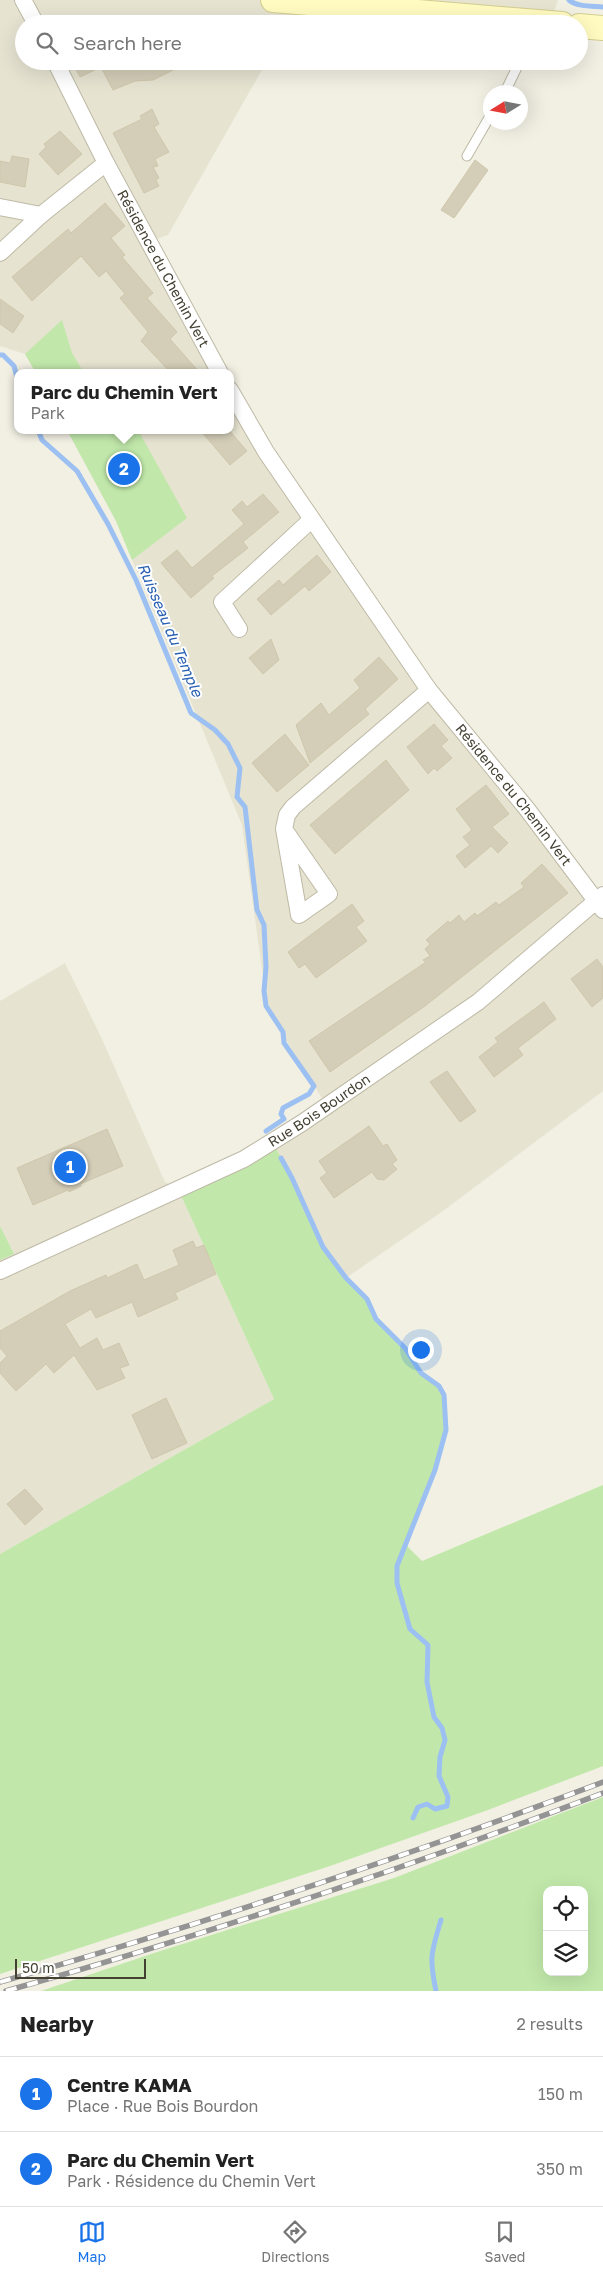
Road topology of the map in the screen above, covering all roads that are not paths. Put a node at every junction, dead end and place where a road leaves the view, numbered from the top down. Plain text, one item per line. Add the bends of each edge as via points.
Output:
1 (23, 0) edge
2 (274, 0) edge
3 (31, 15) edge
4 (452, 15) edge
5 (588, 27) edge
6 (603, 28) edge
7 (60, 70) edge
8 (516, 70) edge
9 (508, 85) edge
10 (483, 128) edge
11 (467, 156) dead end
12 (106, 163) junction
13 (0, 207) edge
14 (41, 215) junction
15 (0, 253) edge
16 (218, 369) edge
17 (234, 397) edge
18 (311, 520) junction
19 (239, 629) dead end
20 (429, 690) junction
21 (284, 829) dead end
22 (601, 902) edge
23 (0, 1271) edge

1 - 3 street
2 - 4 main road
5 - 6 main road
7 - 12 street, Résidence du Chemin Vert
8 - 9 lane
10 - 11 lane
12 - 14 street
12 - 16 street, Résidence du Chemin Vert
13 - 14 street
14 - 15 street
17 - 18 street, Résidence du Chemin Vert
18 - 19 street via 222,602
18 - 20 street, Résidence du Chemin Vert
20 - 21 street via 293,807 287,815
20 - 22 street, Résidence du Chemin Vert
22 - 23 street, Rue Bois Bourdon via 478,1002 244,1159

